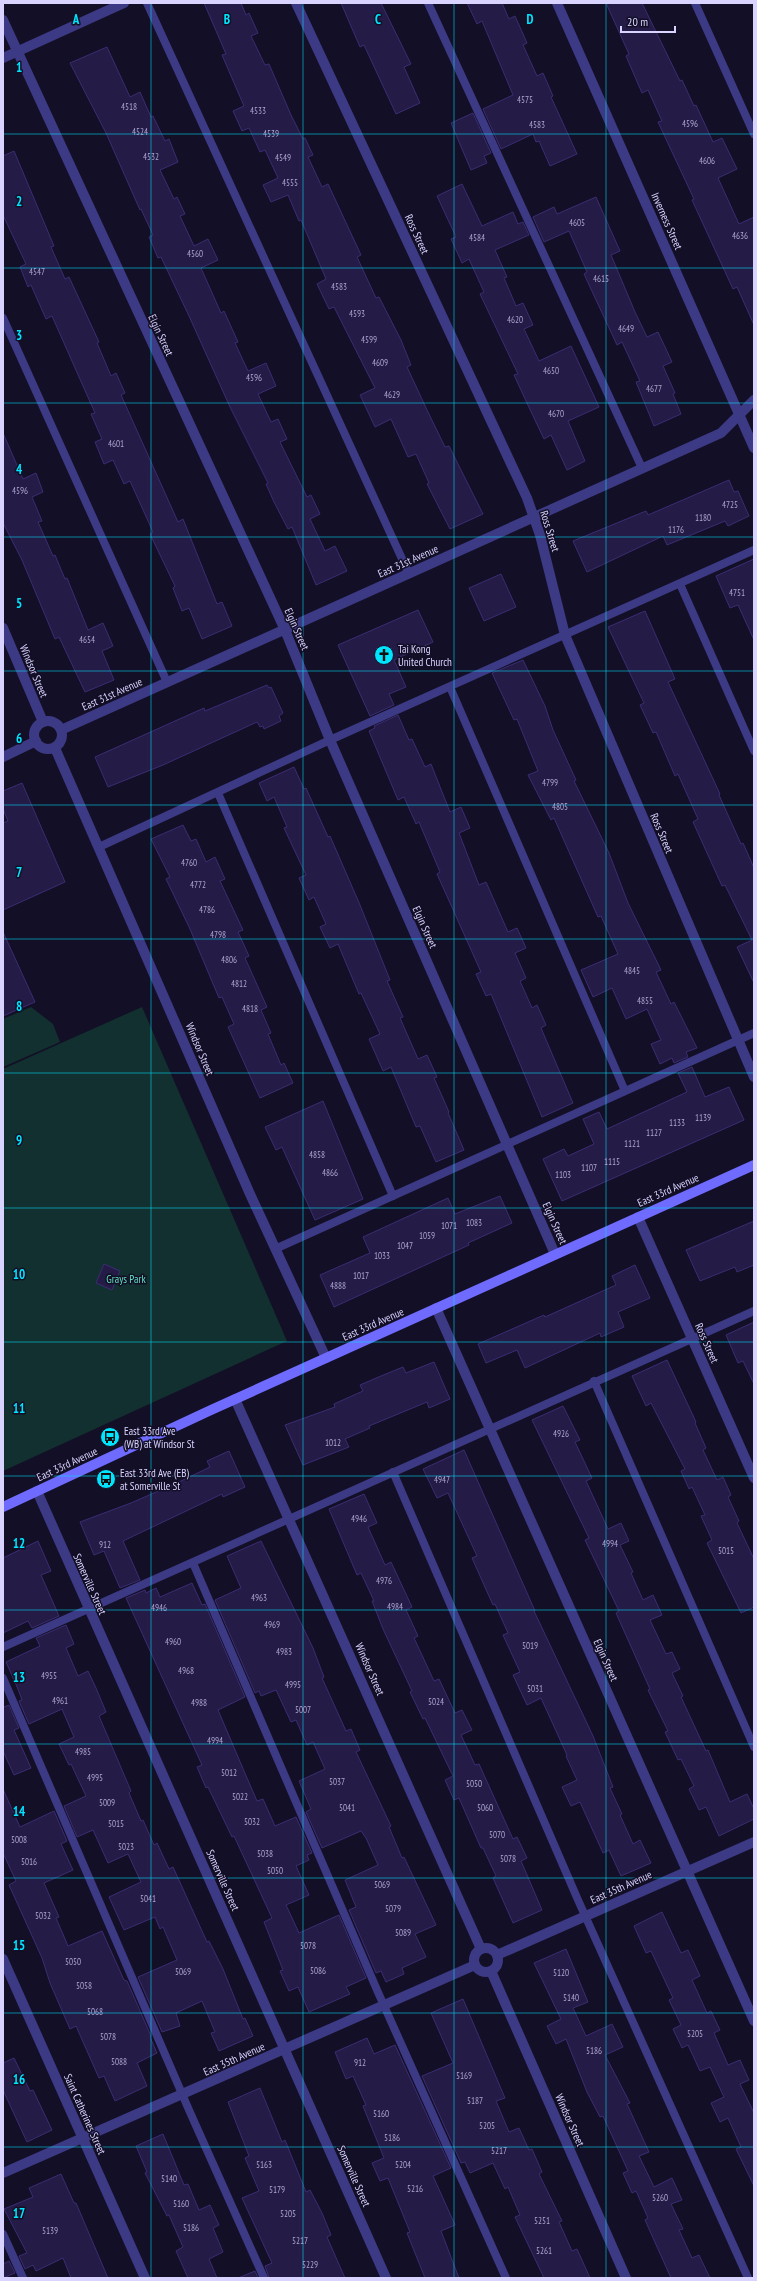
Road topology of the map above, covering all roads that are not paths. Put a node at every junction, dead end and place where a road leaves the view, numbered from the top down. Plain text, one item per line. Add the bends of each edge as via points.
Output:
1 (124, 3) edge
2 (147, 3) edge
3 (296, 3) edge
4 (428, 3) edge
5 (557, 3) edge
6 (695, 3) edge
7 (3, 20) edge
8 (17, 52) junction
9 (3, 58) edge
10 (754, 134) edge
11 (3, 318) edge
12 (754, 400) edge
13 (739, 415) junction
14 (754, 448) edge
15 (642, 468) junction
16 (534, 517) junction
17 (754, 550) edge
18 (409, 574) junction
19 (680, 584) junction
20 (3, 628) edge
21 (285, 630) junction
22 (565, 635) junction
23 (167, 682) junction
24 (450, 687) junction
25 (43, 722) junction
26 (61, 730) junction
27 (330, 740) junction
28 (36, 741) junction
29 (54, 748) junction
30 (754, 751) edge
31 (3, 757) edge
32 (218, 793) junction
33 (98, 847) junction
34 (754, 1033) edge
35 (738, 1040) junction
36 (754, 1077) edge
37 (625, 1091) junction
38 (507, 1144) junction
39 (754, 1165) edge
40 (393, 1196) junction
41 (638, 1217) junction
42 (275, 1249) junction
43 (555, 1254) junction
44 (436, 1308) junction
45 (754, 1311) edge
46 (692, 1339) junction
47 (326, 1358) junction
48 (594, 1381) junction
49 (235, 1399) junction
50 (489, 1428) junction
51 (393, 1472) junction
52 (754, 1478) edge
53 (37, 1491) junction
54 (3, 1507) edge
55 (290, 1519) junction
56 (193, 1563) junction
57 (88, 1608) junction
58 (3, 1646) edge
59 (3, 1678) edge
60 (754, 1747) edge
61 (754, 1842) edge
62 (687, 1871) junction
63 (586, 1916) junction
64 (481, 1949) junction
65 (497, 1955) junction
66 (3, 1960) edge
67 (475, 1965) junction
68 (491, 1971) junction
69 (384, 2005) junction
70 (754, 2021) edge
71 (285, 2049) junction
72 (183, 2095) junction
73 (83, 2139) junction
74 (3, 2174) edge
75 (3, 2234) edge
76 (23, 2278) edge
77 (144, 2278) edge
78 (264, 2278) edge
79 (386, 2278) edge
80 (506, 2278) edge
81 (626, 2278) edge
82 (748, 2278) edge

1 - 8 street
2 - 18 lane
3 - 16 street, Ross Street
4 - 15 lane
5 - 13 street, Inverness Street
6 - 10 lane
7 - 8 street, Elgin Street
8 - 9 street
8 - 21 street, Elgin Street
11 - 23 lane
12 - 13 street, East 31st Avenue
13 - 14 street, Inverness Street
13 - 15 street, East 31st Avenue via 721,433
15 - 16 street, East 31st Avenue
16 - 18 street, East 31st Avenue
16 - 22 street, Ross Street
17 - 19 lane
18 - 21 street, East 31st Avenue
19 - 22 lane
19 - 30 lane
20 - 25 street, Windsor Street
21 - 23 street, East 31st Avenue
21 - 27 street, Elgin Street
22 - 24 lane
22 - 35 street, Ross Street
23 - 26 street, East 31st Avenue
24 - 27 lane
24 - 37 lane
25 - 26 street via 54,722
25 - 28 street via 35,730
26 - 29 street via 62,740
27 - 32 lane
27 - 38 street, Elgin Street
28 - 29 street via 44,748
28 - 31 street
29 - 33 street, Windsor Street
32 - 33 lane
32 - 40 lane
33 - 42 street, Windsor Street
34 - 35 lane
35 - 36 street, Ross Street
35 - 37 lane
37 - 38 lane
38 - 40 lane
38 - 43 street, Elgin Street
39 - 41 street, East 33rd Avenue
40 - 42 lane
41 - 43 street, East 33rd Avenue
41 - 46 street, Ross Street
42 - 47 street, Windsor Street
43 - 44 street, East 33rd Avenue
44 - 47 street, East 33rd Avenue
44 - 50 street, Elgin Street
45 - 46 lane
46 - 48 lane
46 - 52 street, Ross Street
47 - 49 street, East 33rd Avenue
48 - 50 lane
48 - 60 lane
49 - 53 street, East 33rd Avenue
49 - 55 street, Windsor Street
50 - 51 lane
50 - 62 street, Elgin Street
51 - 55 lane
51 - 63 lane
53 - 54 street, East 33rd Avenue
53 - 57 street, Somerville Street
55 - 56 lane
55 - 64 street, Windsor Street
56 - 57 lane
56 - 69 lane
57 - 58 lane
57 - 71 street, Somerville Street
59 - 72 lane
61 - 62 street, East 35th Avenue
62 - 63 street, East 35th Avenue
62 - 70 street, Elgin Street
63 - 65 street, East 35th Avenue
63 - 82 lane
64 - 65 street via 489,1948
64 - 67 street via 475,1953
65 - 68 street via 496,1966
66 - 73 street, Saint Catherines Street
67 - 68 street via 480,1971
67 - 69 street, East 35th Avenue
68 - 81 street, Windsor Street
69 - 71 street, East 35th Avenue
69 - 80 lane
71 - 72 street, East 35th Avenue
71 - 79 street, Somerville Street
72 - 73 street, East 35th Avenue
72 - 78 lane
73 - 74 street, East 35th Avenue
73 - 77 street, Saint Catherines Street
75 - 76 lane

